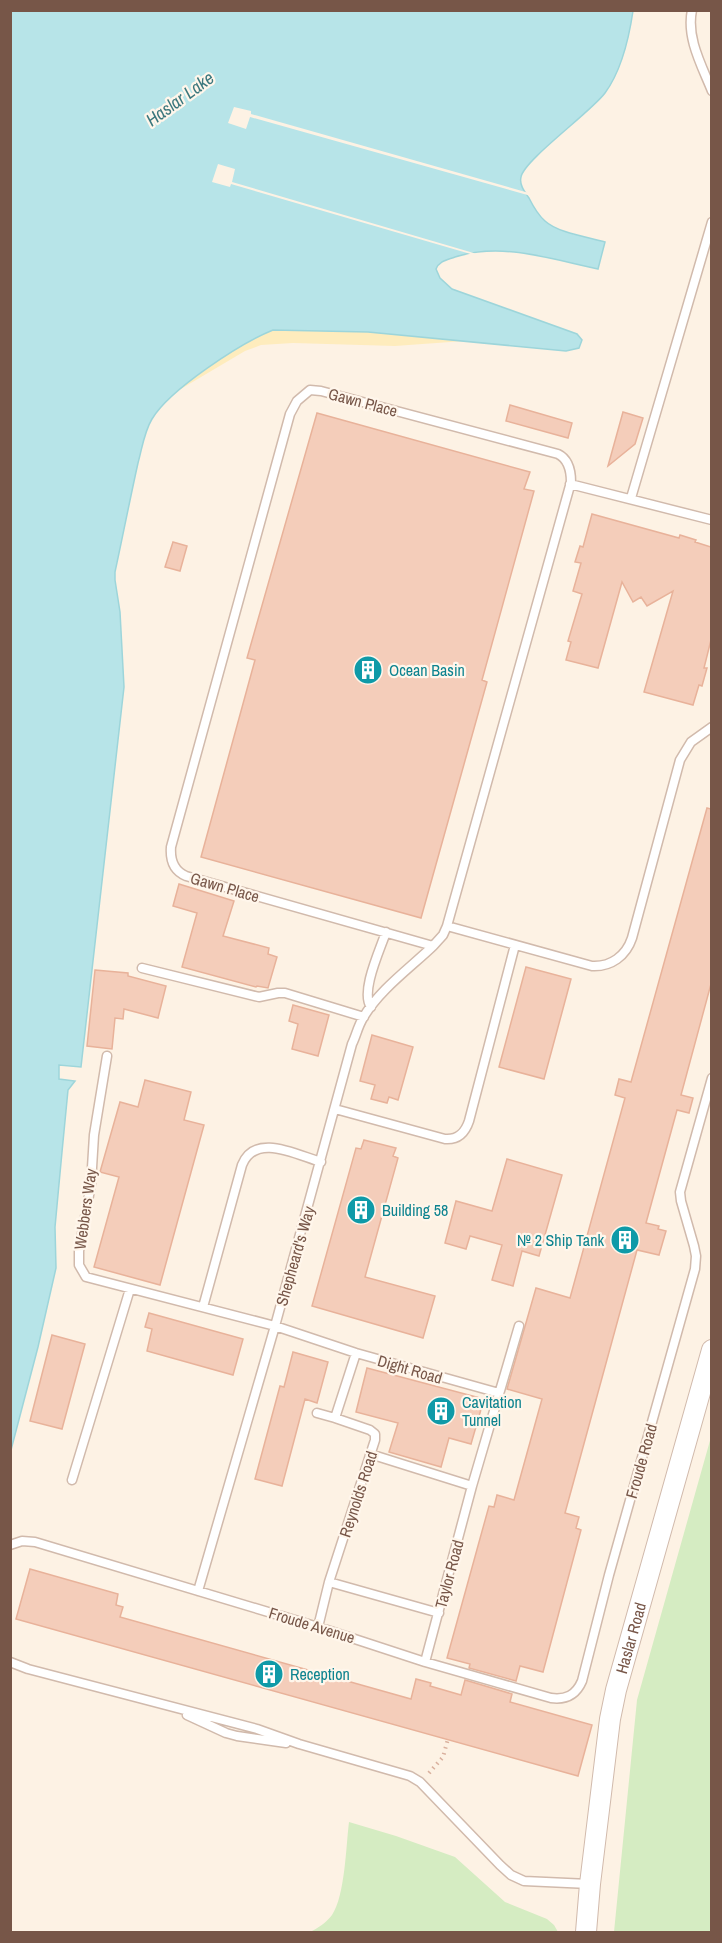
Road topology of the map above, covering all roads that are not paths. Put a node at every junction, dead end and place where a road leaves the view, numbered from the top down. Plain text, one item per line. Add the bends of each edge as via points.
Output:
1 (692, 10) edge
2 (709, 77) edge
3 (711, 92) edge
4 (711, 222) edge
5 (570, 484) junction
6 (631, 498) junction
7 (711, 520) edge
8 (711, 727) edge
9 (447, 926) junction
10 (386, 932) junction
11 (514, 945) junction
12 (433, 946) junction
13 (142, 968) dead end
14 (371, 1007) junction
15 (364, 1017) junction
16 (107, 1056) dead end
17 (711, 1078) edge
18 (335, 1109) junction
19 (321, 1162) junction
20 (130, 1289) junction
21 (202, 1307) junction
22 (275, 1326) junction
23 (519, 1326) dead end
24 (711, 1350) edge
25 (356, 1353) junction
26 (499, 1393) junction
27 (317, 1413) dead end
28 (335, 1418) junction
29 (370, 1454) junction
30 (72, 1480) dead end
31 (472, 1486) junction
32 (10, 1545) edge
33 (329, 1582) junction
34 (198, 1591) junction
35 (439, 1613) junction
36 (318, 1627) junction
37 (10, 1662) edge
38 (425, 1662) junction
39 (590, 1884) junction
40 (586, 1932) edge

1 - 2 lane via 691,33
2 - 3 lane
4 - 6 lane
5 - 6 lane
5 - 9 lane
5 - 10 lane, Gawn Place via 567,464 556,453 316,390 301,396 292,409 171,856 175,868 186,876
6 - 7 lane
8 - 11 lane via 691,742 680,760 625,953 613,962 597,966
9 - 11 lane
9 - 12 lane
10 - 12 lane, Gawn Place
10 - 14 lane via 368,987
11 - 18 lane via 464,1133 454,1139 445,1138
12 - 14 lane, Shepheard's Way
13 - 15 lane via 256,997 285,993
14 - 15 lane, Shepheard's Way
15 - 18 lane, Shepheard's Way via 352,1044
16 - 20 lane, Webbers Way via 78,1261 86,1277
17 - 38 lane, Froude Road via 680,1192 696,1256 694,1269 580,1685 567,1697 555,1699
18 - 19 lane, Shepheard's Way
19 - 21 lane via 268,1147 256,1149 246,1157
19 - 22 lane, Shepheard's Way
20 - 21 lane, Webbers Way
20 - 30 lane
21 - 22 lane, Webbers Way
22 - 25 lane, Dight Road
22 - 34 lane, Shepheard's Way
23 - 26 lane, Taylor Road
24 - 39 street, Haslar Road via 616,1690
25 - 26 lane, Dight Road
25 - 28 lane
26 - 31 lane, Taylor Road
27 - 28 lane
28 - 29 lane, Reynolds Road via 373,1432 375,1440
29 - 31 lane
29 - 33 lane, Reynolds Road
31 - 35 lane, Taylor Road
32 - 34 lane, Froude Avenue via 22,1540 35,1542
33 - 35 lane
33 - 36 lane, Reynolds Road
34 - 36 lane, Froude Avenue
35 - 38 lane, Taylor Road
36 - 38 lane, Froude Avenue
37 - 39 lane via 165,1706 226,1733 299,1744 401,1773 420,1782 514,1877 528,1882
39 - 40 street, Haslar Road

